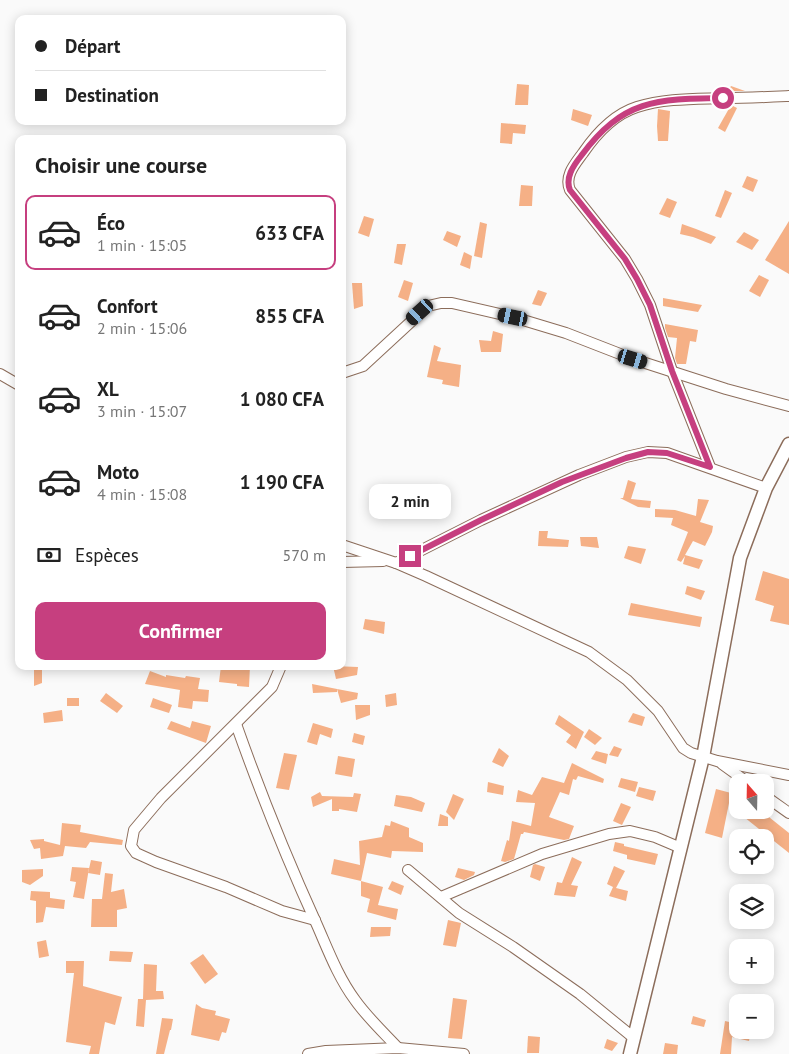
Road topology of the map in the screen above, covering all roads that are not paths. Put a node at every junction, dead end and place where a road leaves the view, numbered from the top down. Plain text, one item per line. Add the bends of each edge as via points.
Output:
1 (789, 96) edge
2 (672, 371) junction
3 (346, 372) edge
4 (0, 374) edge
5 (15, 383) edge
6 (789, 406) edge
7 (789, 444) edge
8 (710, 467) junction
9 (766, 488) junction
10 (346, 545) edge
11 (346, 562) edge
12 (392, 562) junction
13 (279, 670) edge
14 (236, 724) junction
15 (703, 757) junction
16 (717, 761) junction
17 (736, 774) edge
18 (789, 775) edge
19 (774, 802) edge
20 (789, 813) edge
21 (681, 848) junction
22 (408, 870) dead end
23 (441, 897) junction
24 (315, 920) junction
25 (634, 1038) junction
26 (398, 1048) junction
27 (308, 1054) edge
28 (464, 1054) edge
29 (630, 1054) edge

1 - 2 street via 684,99 636,107 611,122 574,164 568,179 570,190 637,279 650,305
2 - 3 street via 513,317 442,303 428,306 363,366
2 - 6 street
2 - 8 street
4 - 5 street
7 - 9 main road
8 - 9 street
8 - 12 street via 667,453 648,452 626,458 579,475
9 - 15 main road via 740,558
10 - 12 street
11 - 12 street
12 - 15 street via 589,652 627,680 658,711 683,748
13 - 14 street via 272,687
14 - 24 street
14 - 24 street via 161,798 134,830 130,846 136,853 156,862 282,911
15 - 16 street
15 - 21 main road
16 - 17 street
16 - 18 street
19 - 20 street
21 - 23 street via 630,832 608,834 542,854
21 - 25 main road
22 - 23 street
23 - 25 street via 458,913 580,994
24 - 26 street via 354,999
25 - 29 main road
26 - 27 street
26 - 28 street

